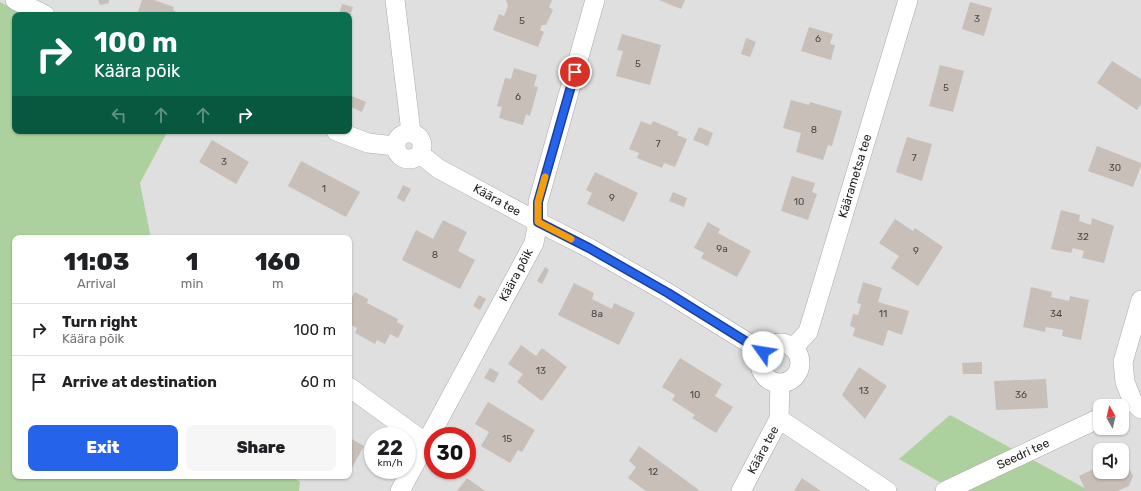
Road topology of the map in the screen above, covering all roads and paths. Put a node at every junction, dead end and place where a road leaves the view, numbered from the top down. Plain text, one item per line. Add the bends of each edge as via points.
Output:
1 (15, 0) edge
2 (395, 0) edge
3 (595, 0) edge
4 (908, 0) edge
5 (39, 12) edge
6 (411, 132) junction
7 (344, 134) edge
8 (395, 146) junction
9 (420, 154) junction
10 (538, 222) junction
11 (1141, 300) edge
12 (793, 348) junction
13 (763, 352) junction
14 (780, 383) junction
15 (352, 389) edge
16 (1132, 406) edge
17 (779, 419) junction
18 (1093, 421) edge
19 (435, 427) edge
20 (424, 442) edge
21 (424, 447) edge
22 (400, 491) edge
23 (741, 491) edge
24 (887, 491) edge
25 (945, 491) edge

1 - 5 street
2 - 6 street
3 - 10 street, Käära põik via 538,202
4 - 12 street, Käärametsa tee via 808,332
6 - 8 street via 400,136
6 - 9 street via 421,140
7 - 8 street via 368,143
8 - 9 street via 398,154 405,158 413,158
9 - 10 street, Käära tee via 439,169
10 - 13 street, Käära tee via 668,293
10 - 19 street, Käära põik via 534,243
11 - 16 street via 1123,362 1125,382
12 - 13 street via 788,344 775,343
12 - 14 street via 800,359 798,372 794,378
13 - 14 street via 760,363 764,375 769,380
14 - 17 street, Käära tee
15 - 20 street
17 - 23 street, Käära tee
17 - 24 street
18 - 25 street, Seedri tee
21 - 22 street, Käära põik

